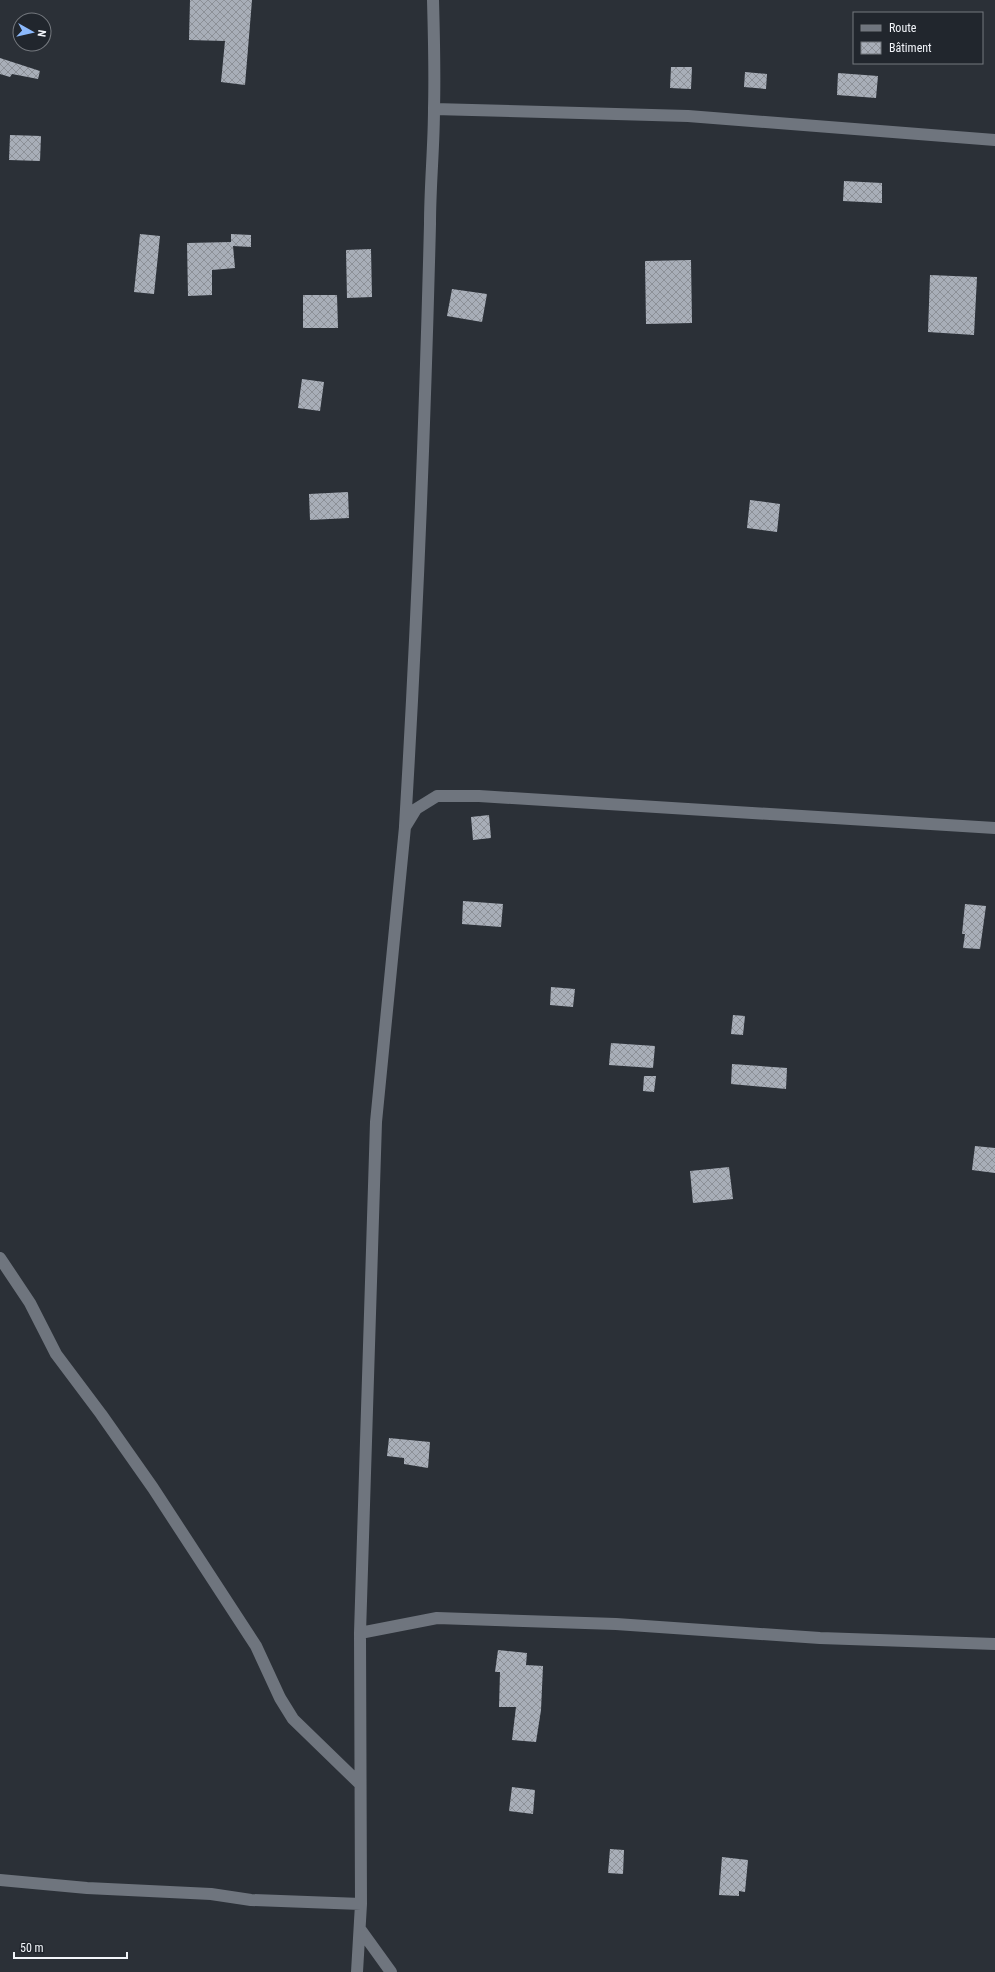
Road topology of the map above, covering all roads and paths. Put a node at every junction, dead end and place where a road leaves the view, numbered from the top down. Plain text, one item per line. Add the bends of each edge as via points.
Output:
1 (433, 0) edge
2 (434, 109) junction
3 (995, 140) edge
4 (405, 827) junction
5 (995, 828) edge
6 (0, 1258) edge
7 (360, 1633) junction
8 (995, 1644) edge
9 (360, 1784) junction
10 (0, 1880) edge
11 (360, 1904) junction
12 (360, 1929) junction
13 (357, 1972) edge
14 (391, 1972) edge

1 - 2 street
2 - 3 street via 688,116
2 - 4 street via 418,591
4 - 5 street via 416,809 437,796 479,796
4 - 7 street via 376,1122
6 - 9 street via 30,1303 56,1354 153,1488 256,1646 280,1698 293,1719
7 - 8 street via 437,1618 616,1624 820,1638
7 - 9 street
9 - 11 street
10 - 11 street via 87,1888 211,1894 251,1900
11 - 12 street
12 - 13 street
12 - 14 street

